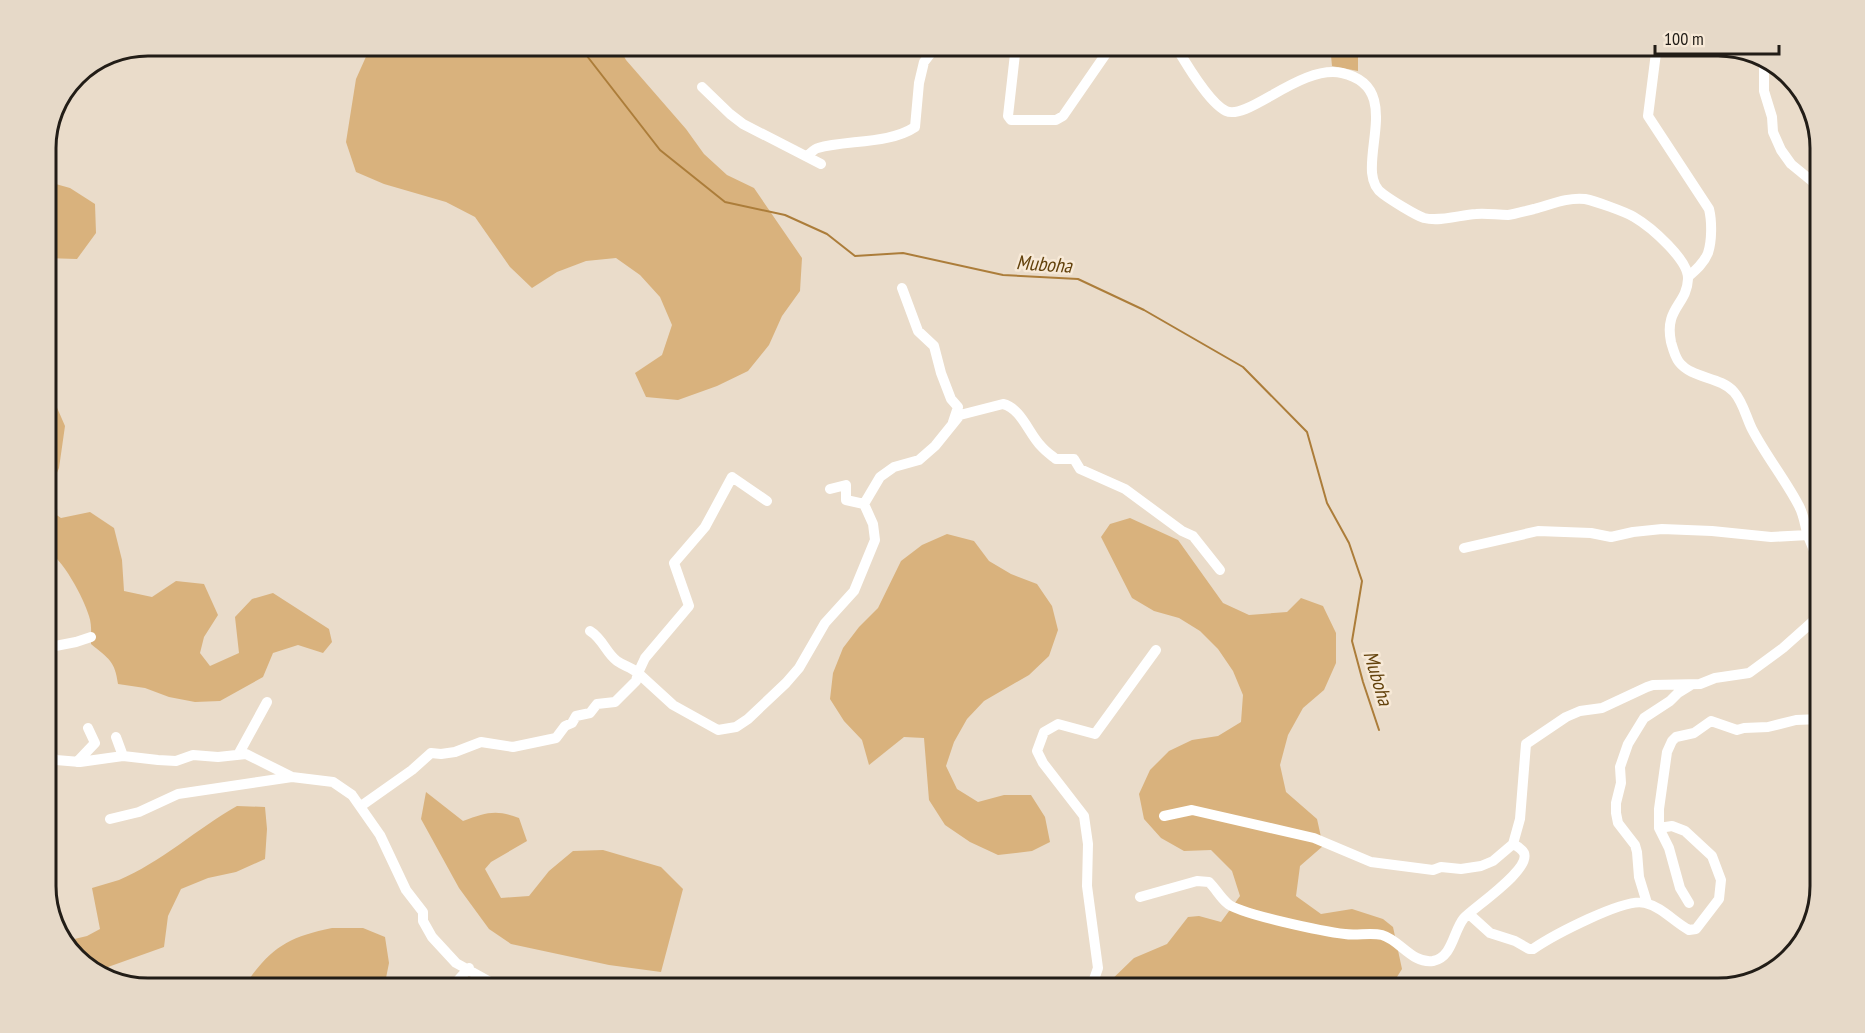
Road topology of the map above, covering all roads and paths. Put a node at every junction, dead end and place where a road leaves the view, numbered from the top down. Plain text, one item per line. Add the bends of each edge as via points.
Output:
1 (929, 56) edge
2 (1015, 56) edge
3 (1104, 56) edge
4 (1182, 56) edge
5 (1656, 56) edge
6 (1764, 68) edge
7 (702, 87) dead end
8 (807, 156) junction
9 (821, 164) dead end
10 (1809, 179) edge
11 (1689, 276) junction
12 (902, 288) dead end
13 (951, 428) junction
14 (830, 489) dead end
15 (766, 501) dead end
16 (864, 504) junction
17 (1808, 535) junction
18 (1810, 539) edge
19 (1464, 548) dead end
20 (1220, 570) dead end
21 (1810, 624) edge
22 (590, 631) dead end
23 (91, 637) dead end
24 (56, 646) edge
25 (1156, 650) dead end
26 (638, 673) junction
27 (1691, 685) junction
28 (267, 702) dead end
29 (1810, 719) edge
30 (88, 728) dead end
31 (116, 736) dead end
32 (238, 755) junction
33 (123, 756) junction
34 (56, 760) edge
35 (77, 762) junction
36 (292, 777) junction
37 (361, 806) junction
38 (1164, 816) dead end
39 (110, 819) dead end
40 (1659, 828) junction
41 (1513, 844) junction
42 (1140, 897) dead end
43 (1647, 903) junction
44 (1689, 903) dead end
45 (1469, 914) junction
46 (469, 968) junction
47 (460, 978) edge
48 (483, 978) edge
49 (1094, 978) edge

1 - 8 street via 921,72 915,127 867,142 816,148
2 - 3 street via 1008,116 1011,120 1056,120 1063,116
4 - 11 street via 1197,81 1223,110 1232,113 1325,71 1343,73 1363,82 1376,109 1372,182 1380,193 1424,218 1509,214 1586,199 1634,218 1675,252
5 - 11 street via 1648,116 1711,217 1708,253
6 - 10 street via 1764,91 1773,132 1791,164
7 - 8 street via 743,124
8 - 9 street
11 - 17 street via 1687,291 1671,315 1669,333 1678,362 1732,389 1752,430 1801,508
12 - 13 street via 918,331 934,346 951,399 958,406
13 - 16 street via 919,460 894,466 880,477
13 - 20 street via 960,415 1009,405 1039,445 1056,459 1074,459 1080,469 1125,489 1193,536
14 - 16 street via 846,485 846,500
15 - 26 street via 732,477 705,527 674,563 689,606 645,658
16 - 26 street via 875,540 854,591 825,623 792,676 748,719 736,727 718,730 673,705
17 - 18 street
17 - 19 street via 1778,538 1662,529 1611,537 1538,531
21 - 27 street via 1749,673
22 - 26 street via 599,636 616,660
23 - 24 street
25 - 49 street via 1095,734 1058,724 1044,732 1037,751 1084,816 1087,886 1098,968
26 - 37 street via 636,681 615,702 597,704 590,713 576,716 556,738 513,747 481,742 455,752 431,753
27 - 41 street via 1653,685 1602,708 1580,711 1526,744 1520,819
27 - 43 street via 1644,718 1620,766 1616,813 1618,823 1635,845
28 - 32 street
29 - 40 street via 1737,730 1711,721 1694,733 1676,737 1667,752
30 - 35 street via 95,742
31 - 33 street
32 - 33 street via 193,755 176,760
32 - 36 street via 246,754
33 - 35 street
34 - 35 street
36 - 37 street via 333,782
36 - 39 street via 178,794 139,812
37 - 46 street via 380,835 406,890 423,912 426,929 456,963
38 - 41 street via 1192,810 1314,838 1371,862 1432,870 1480,866 1493,861
40 - 43 street via 1680,827 1702,844 1713,856 1722,887 1719,899 1696,929 1689,930
40 - 44 street
41 - 45 street via 1525,855 1523,861 1507,882
42 - 45 street via 1197,881 1209,882 1228,904 1247,912 1345,934 1379,934 1426,961 1445,954
43 - 45 street via 1637,901 1620,906 1529,949 1490,933
46 - 47 street
46 - 48 street

